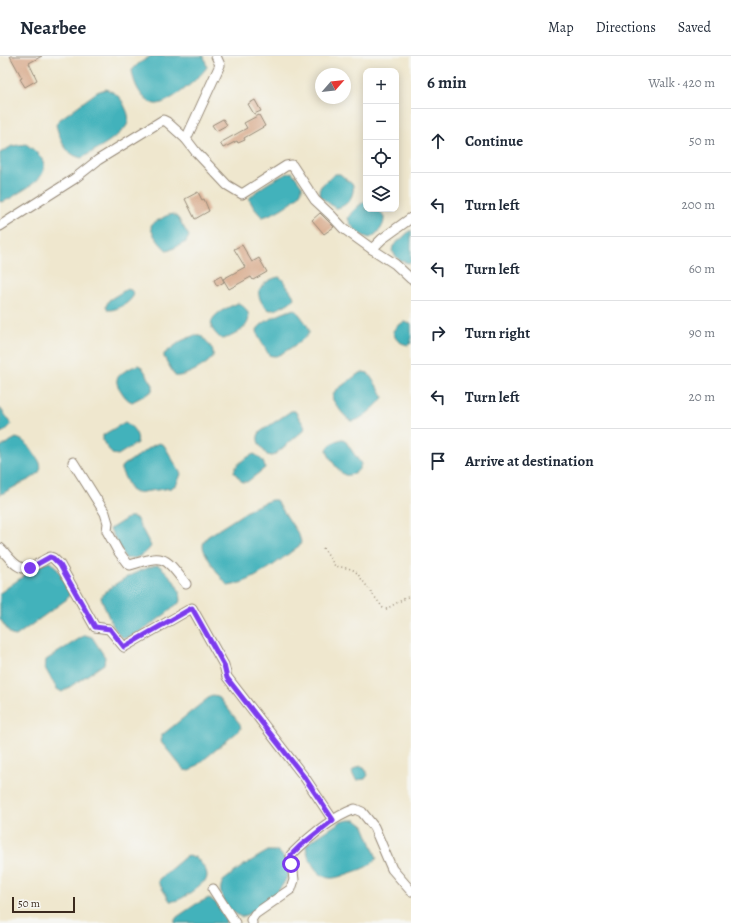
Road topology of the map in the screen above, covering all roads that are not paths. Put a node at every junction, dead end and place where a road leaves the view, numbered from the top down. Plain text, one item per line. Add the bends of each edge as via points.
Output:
1 (216, 56) edge
2 (186, 139) junction
3 (411, 218) edge
4 (0, 226) edge
5 (372, 249) junction
6 (411, 279) edge
7 (73, 462) dead end
8 (0, 548) edge
9 (186, 584) dead end
10 (333, 820) junction
11 (213, 889) dead end
12 (411, 891) edge
13 (250, 922) edge
14 (235, 923) edge

1 - 2 street via 220,65
2 - 4 street via 163,120
2 - 5 street via 227,185 242,194 286,166 292,165 315,200 343,228
3 - 5 street
5 - 6 street via 395,264
7 - 9 street via 105,513 107,531 127,563 130,565 161,558
8 - 10 street via 17,566 23,568 30,568 50,557 53,558 60,565 95,627 110,629 124,647 192,608 224,665 227,678 305,778
10 - 12 street via 355,809 362,812 374,827 392,869
10 - 13 street via 291,855 294,880 291,889 255,914
11 - 14 street

